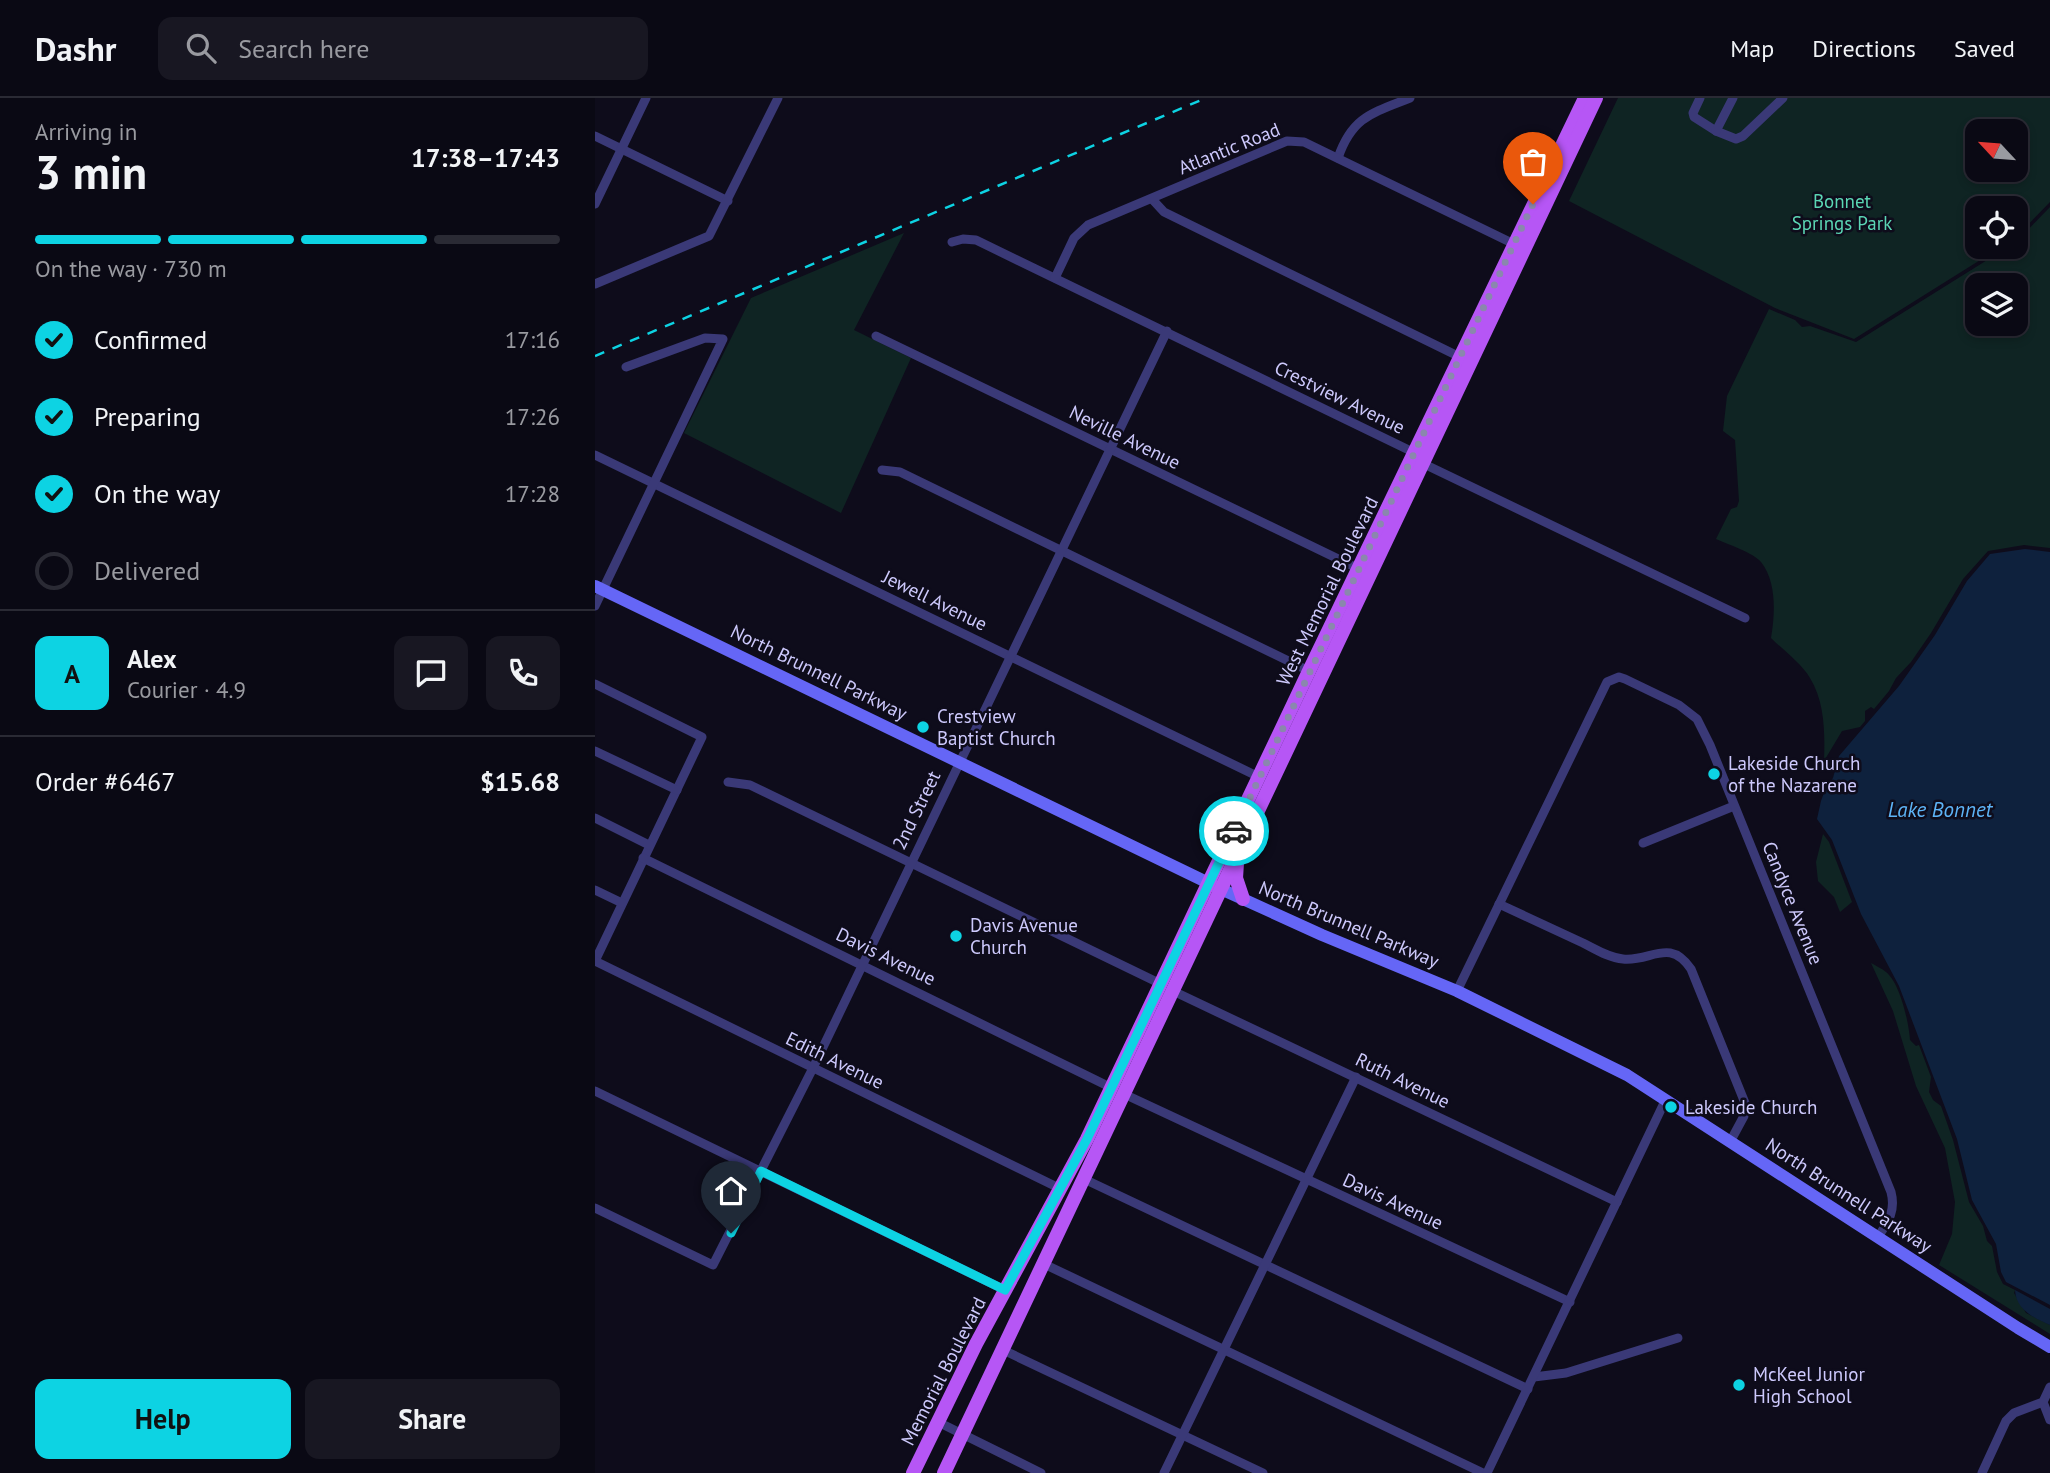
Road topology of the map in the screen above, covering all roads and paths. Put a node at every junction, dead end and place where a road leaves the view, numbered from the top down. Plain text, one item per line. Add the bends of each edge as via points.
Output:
1 (646, 98) edge
2 (778, 98) edge
3 (1410, 98) edge
4 (1585, 98) edge
5 (1596, 98) edge
6 (1700, 98) edge
7 (1733, 98) edge
8 (1783, 98) edge
9 (1716, 131) junction
10 (595, 136) edge
11 (622, 149) junction
12 (1338, 158) junction
13 (1152, 199) junction
14 (727, 201) junction
15 (595, 204) edge
16 (952, 242) dead end
17 (1520, 248) junction
18 (1055, 278) junction
19 (595, 284) edge
20 (1167, 331) junction
21 (876, 336) dead end
22 (1467, 358) junction
23 (626, 367) dead end
24 (1111, 449) junction
25 (595, 455) edge
26 (1419, 458) junction
27 (882, 470) dead end
28 (655, 484) junction
29 (1061, 550) junction
30 (1359, 569) junction
31 (599, 588) edge
32 (595, 606) edge
33 (1745, 618) dead end
34 (1010, 656) junction
35 (1315, 674) junction
36 (595, 684) edge
37 (595, 751) edge
38 (958, 762) junction
39 (1259, 777) junction
40 (728, 782) dead end
41 (677, 790) junction
42 (1734, 806) junction
43 (595, 818) edge
44 (1643, 843) dead end
45 (649, 845) junction
46 (643, 858) junction
47 (1237, 859) junction
48 (910, 863) junction
49 (1216, 886) junction
50 (595, 890) edge
51 (1243, 899) junction
52 (622, 902) junction
53 (1499, 904) junction
54 (595, 961) edge
55 (863, 965) junction
56 (1167, 988) junction
57 (1457, 991) junction
58 (813, 1068) junction
59 (1356, 1077) junction
60 (595, 1091) edge
61 (1118, 1091) junction
62 (1665, 1101) junction
63 (1087, 1139) joint
64 (1730, 1142) junction
65 (761, 1171) junction
66 (1084, 1179) junction
67 (1307, 1179) junction
68 (1061, 1189) junction
69 (1617, 1202) junction
70 (595, 1208) edge
71 (1878, 1237) junction
72 (1044, 1264) junction
73 (1266, 1264) junction
74 (1005, 1290) junction
75 (1570, 1303) junction
76 (1678, 1338) dead end
77 (2050, 1347) edge
78 (1224, 1349) junction
79 (1003, 1350) junction
80 (1534, 1377) junction
81 (2050, 1387) edge
82 (1528, 1389) junction
83 (2043, 1402) junction
84 (2050, 1420) edge
85 (938, 1422) junction
86 (962, 1434) junction
87 (1182, 1434) junction
88 (913, 1473) edge
89 (944, 1473) edge
90 (1041, 1473) edge
91 (1164, 1473) edge
92 (1263, 1473) edge
93 (1485, 1473) edge
94 (1982, 1473) edge

1 - 11 street
2 - 14 street
3 - 12 street via 1359,122
4 - 17 main road, West Memorial Boulevard via 1553,163
5 - 17 main road, West Memorial Boulevard
6 - 9 street via 1694,117
7 - 9 street
8 - 9 street via 1743,136 1736,139
10 - 11 street
11 - 14 street
11 - 15 street
12 - 13 street, Atlantic Road via 1304,142 1287,141
12 - 17 street, Atlantic Road
13 - 18 street, Atlantic Road via 1079,231
13 - 22 street via 1164,212
14 - 19 street via 709,236
16 - 18 street, Crestview Avenue via 976,240
17 - 22 main road, West Memorial Boulevard
18 - 20 street, Crestview Avenue
20 - 24 street, 2nd Street
20 - 26 street, Crestview Avenue
21 - 24 street, Neville Avenue
22 - 26 main road, West Memorial Boulevard
23 - 28 street via 705,338 723,339
24 - 29 street, 2nd Street
24 - 30 street, Neville Avenue
25 - 28 street, Jewell Avenue
26 - 30 main road, West Memorial Boulevard
26 - 33 street, Crestview Avenue
26 - 35 main road, West Memorial Boulevard
27 - 29 street via 900,471
28 - 31 street
28 - 34 street, Jewell Avenue
29 - 34 street, 2nd Street
29 - 35 street
30 - 35 main road, West Memorial Boulevard via 1323,643
31 - 32 street
31 - 38 street, North Brunnell Parkway
34 - 38 street, 2nd Street
34 - 39 street, Jewell Avenue
35 - 39 main road, West Memorial Boulevard
35 - 47 main road, West Memorial Boulevard via 1307,708
36 - 41 street via 702,737
37 - 41 street
38 - 48 street, 2nd Street
38 - 49 street, North Brunnell Parkway
39 - 49 main road, West Memorial Boulevard
40 - 48 street, Ruth Avenue via 750,785
41 - 45 street
42 - 44 street
42 - 53 street, Candyce Avenue via 1697,719 1679,705 1625,679 1612,678 1603,687
42 - 71 street, Candyce Avenue via 1891,1192 1892,1213
43 - 45 street
45 - 46 street
46 - 52 street
46 - 55 street, Davis Avenue
47 - 49 main road, West Memorial Boulevard
47 - 51 main road via 1236,878
48 - 55 street, 2nd Street
48 - 56 street, Ruth Avenue
49 - 51 street, North Brunnell Parkway
49 - 56 main road, West Memorial Boulevard
50 - 52 street
51 - 57 street, North Brunnell Parkway
52 - 54 street
53 - 57 street
53 - 64 street via 1612,957 1636,959 1667,952 1686,962 1745,1103 1744,1116
54 - 58 street, Edith Avenue
55 - 58 street, 2nd Street
55 - 61 street, Davis Avenue
56 - 59 street, Ruth Avenue
56 - 61 main road, West Memorial Boulevard
56 - 61 main road, West Memorial Boulevard via 1122,1067
57 - 62 street, North Brunnell Parkway via 1627,1075
58 - 65 street, 2nd Street
58 - 68 street, Edith Avenue
59 - 67 street
59 - 69 street, Ruth Avenue
60 - 65 street
61 - 63 main road, West Memorial Boulevard
61 - 66 main road, West Memorial Boulevard via 1113,1117
61 - 67 street, Davis Avenue
62 - 64 street, North Brunnell Parkway
62 - 69 street
63 - 68 main road, Memorial Boulevard
64 - 71 street, North Brunnell Parkway
65 - 70 street, 2nd Street via 713,1265
65 - 74 street
66 - 72 main road, West Memorial Boulevard
66 - 73 street
67 - 73 street
67 - 75 street, Davis Avenue
68 - 74 main road, Memorial Boulevard
69 - 75 street
71 - 77 street, North Brunnell Parkway
72 - 78 street
72 - 79 main road, West Memorial Boulevard
73 - 78 street
73 - 82 street
74 - 85 main road, Memorial Boulevard
75 - 80 street
76 - 80 street via 1566,1373
78 - 87 street
78 - 93 street
79 - 86 main road, West Memorial Boulevard
79 - 87 street
80 - 82 street
81 - 83 street
82 - 93 street
83 - 84 street
83 - 94 street via 2014,1413 2006,1422
85 - 86 street
85 - 88 main road, Memorial Boulevard
86 - 89 main road, West Memorial Boulevard
86 - 90 street
87 - 91 street
87 - 92 street

